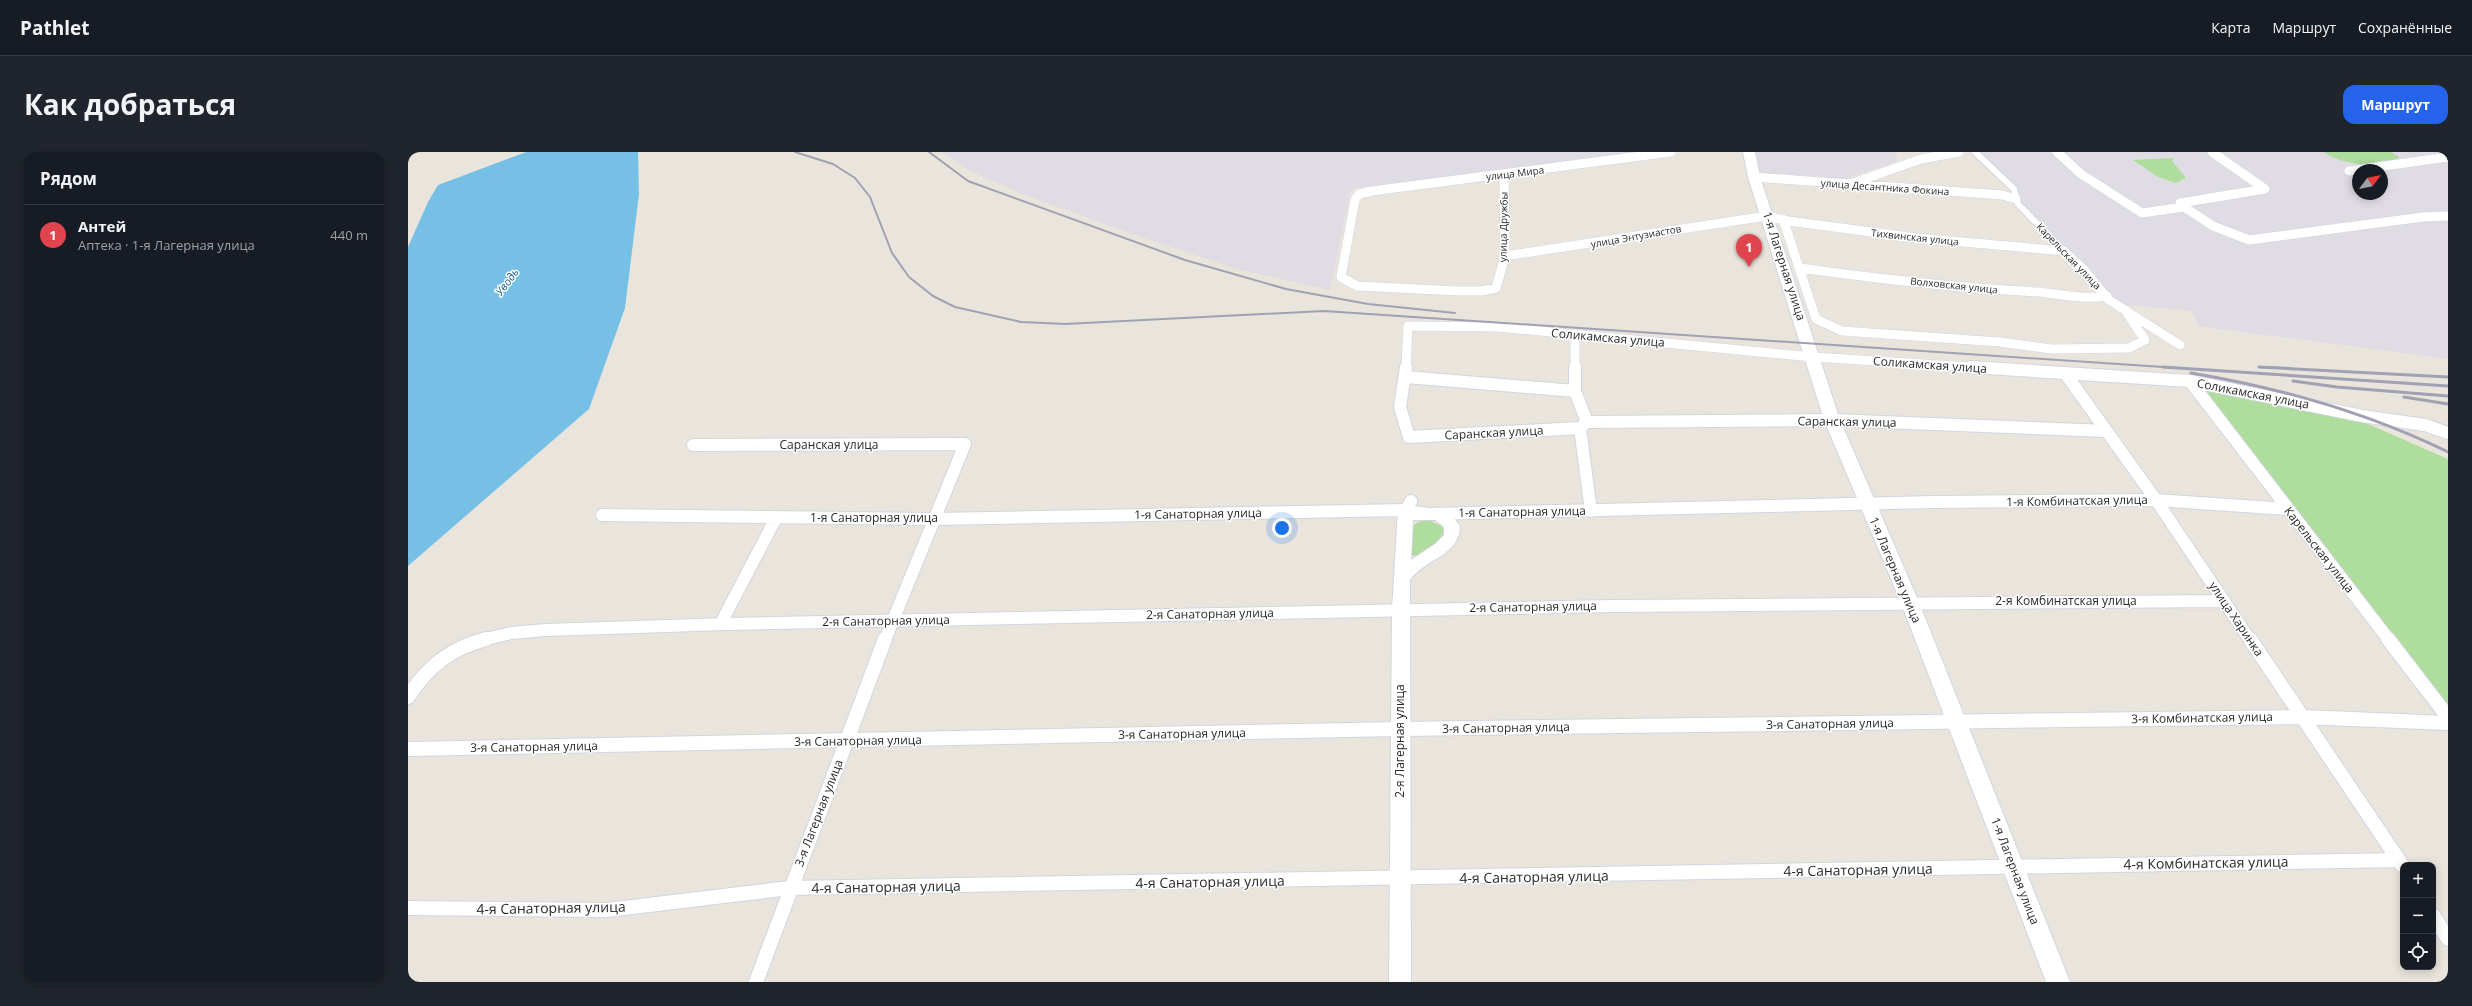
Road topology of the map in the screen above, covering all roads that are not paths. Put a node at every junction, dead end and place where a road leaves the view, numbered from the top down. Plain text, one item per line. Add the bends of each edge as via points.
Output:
1 (1671, 152) edge
2 (1749, 152) edge
3 (1959, 152) edge
4 (1975, 152) edge
5 (2057, 152) edge
6 (2212, 152) edge
7 (2448, 157) edge
8 (2349, 171) dead end
9 (1504, 174) junction
10 (1754, 177) junction
11 (1850, 185) junction
12 (2016, 199) junction
13 (2184, 207) junction
14 (2448, 216) edge
15 (1775, 218) junction
16 (2064, 251) junction
17 (1505, 256) junction
18 (1800, 268) junction
19 (1481, 291) joint
20 (2107, 296) junction
21 (2125, 310) junction
22 (1575, 335) junction
23 (2180, 345) dead end
24 (1813, 357) junction
25 (2065, 373) junction
26 (1406, 377) junction
27 (2190, 382) junction
28 (1575, 391) junction
29 (1832, 420) junction
30 (1584, 425) junction
31 (2106, 431) junction
32 (2448, 433) edge
33 (965, 444) joint
34 (693, 445) dead end
35 (2156, 500) junction
36 (1866, 504) junction
37 (1408, 506) junction
38 (2287, 509) junction
39 (1591, 511) junction
40 (1426, 514) junction
41 (602, 515) dead end
42 (776, 518) junction
43 (934, 519) junction
44 (1404, 529) junction
45 (1402, 579) junction
46 (1909, 600) junction
47 (2223, 601) junction
48 (1400, 609) junction
49 (892, 621) junction
50 (721, 623) junction
51 (408, 697) edge
52 (2303, 717) junction
53 (2448, 717) edge
54 (1957, 722) junction
55 (2448, 723) edge
56 (1400, 729) junction
57 (846, 742) junction
58 (408, 749) edge
59 (2400, 862) edge
60 (2400, 863) edge
61 (2013, 867) junction
62 (1400, 879) junction
63 (790, 888) junction
64 (408, 908) edge
65 (2436, 920) edge
66 (2448, 939) edge
67 (756, 982) edge
68 (1400, 982) edge
69 (2058, 982) edge

1 - 9 street, улица Мира
2 - 10 main road, 1-я Лагерная улица
3 - 11 street via 1909,162
4 - 12 street, Карельская улица via 2014,189 2018,195
5 - 13 street via 2074,171 2104,187 2142,213
6 - 13 street via 2265,189 2180,203
7 - 8 street
9 - 17 street, улица Дружбы
9 - 19 street, улица Мира via 1372,190 1359,194 1355,200 1341,277 1357,286
10 - 11 street, улица Десантника Фокина
10 - 15 main road, 1-я Лагерная улица
11 - 12 street, улица Десантника Фокина via 2002,195
12 - 16 street, Карельская улица
13 - 14 street via 2213,226 2250,240 2423,217
15 - 16 street, Тихвинская улица via 1917,238
15 - 17 street, улица Энтузиастов
15 - 18 street
15 - 24 main road, 1-я Лагерная улица
16 - 20 street, Карельская улица
17 - 19 street, улица Дружбы via 1496,288
18 - 20 street, Волховская улица via 1920,284 2090,298
18 - 21 street via 1816,319 1842,331 2000,342 2051,349 2128,348 2145,340
20 - 21 street, Карельская улица
21 - 23 street, Карельская улица
22 - 24 street, Соликамская улица
22 - 26 street, Соликамская улица via 1497,327 1408,326
22 - 28 street
24 - 25 street, Соликамская улица
24 - 29 main road, 1-я Лагерная улица
25 - 27 street, Соликамская улица
25 - 31 street, улица Харинка
26 - 28 street
26 - 30 street, Саранская улица via 1400,407 1409,437
27 - 32 street, Соликамская улица via 2267,395 2362,416 2424,425
27 - 38 street, Карельская улица
28 - 30 street
29 - 30 street, Саранская улица
29 - 31 street, Саранская улица
29 - 36 main road, 1-я Лагерная улица
30 - 39 street
31 - 35 street, улица Харинка
33 - 34 street, Саранская улица
33 - 43 street, 3-я Лагерная улица
35 - 36 street, 1-я Комбинатская улица
35 - 38 street, 1-я Комбинатская улица
35 - 47 street, улица Харинка
36 - 39 street, 1-я Санаторная улица
36 - 46 main road, 1-я Лагерная улица
37 - 40 street, 1-я Санаторная улица
37 - 43 street, 1-я Санаторная улица
37 - 44 street, 2-я Лагерная улица
38 - 53 street, Карельская улица
39 - 40 street, 1-я Санаторная улица
40 - 44 street via 1412,518
40 - 45 street via 1448,521 1452,526 1452,536 1432,556 1409,569
41 - 42 street, 1-я Санаторная улица
42 - 43 street, 1-я Санаторная улица
42 - 50 street
43 - 49 street, 3-я Лагерная улица
44 - 45 street, 2-я Лагерная улица
45 - 48 street, 2-я Лагерная улица
46 - 47 street, 2-я Комбинатская улица
46 - 48 street, 2-я Санаторная улица
46 - 54 main road, 1-я Лагерная улица
47 - 52 street, улица Харинка
48 - 49 street, 2-я Санаторная улица
48 - 56 street, 2-я Лагерная улица
49 - 50 street, 2-я Санаторная улица
49 - 57 street, 3-я Лагерная улица
50 - 51 street, 2-я Санаторная улица via 510,633 470,643 450,652 425,671
52 - 54 street, 3-я Комбинатская улица
52 - 55 street, 3-я Комбинатская улица
52 - 59 street, улица Харинка
54 - 56 street, 3-я Санаторная улица
54 - 61 main road, 1-я Лагерная улица
56 - 57 street, 3-я Санаторная улица
56 - 62 street, 2-я Лагерная улица
57 - 58 street, 3-я Санаторная улица
57 - 63 street, 3-я Лагерная улица
60 - 61 street, 4-я Комбинатская улица
61 - 62 street, 4-я Санаторная улица
61 - 69 main road, 1-я Лагерная улица
62 - 63 street, 4-я Санаторная улица
62 - 68 street, 2-я Лагерная улица
63 - 64 street, 4-я Санаторная улица via 607,910
63 - 67 street, 3-я Лагерная улица
65 - 66 street

